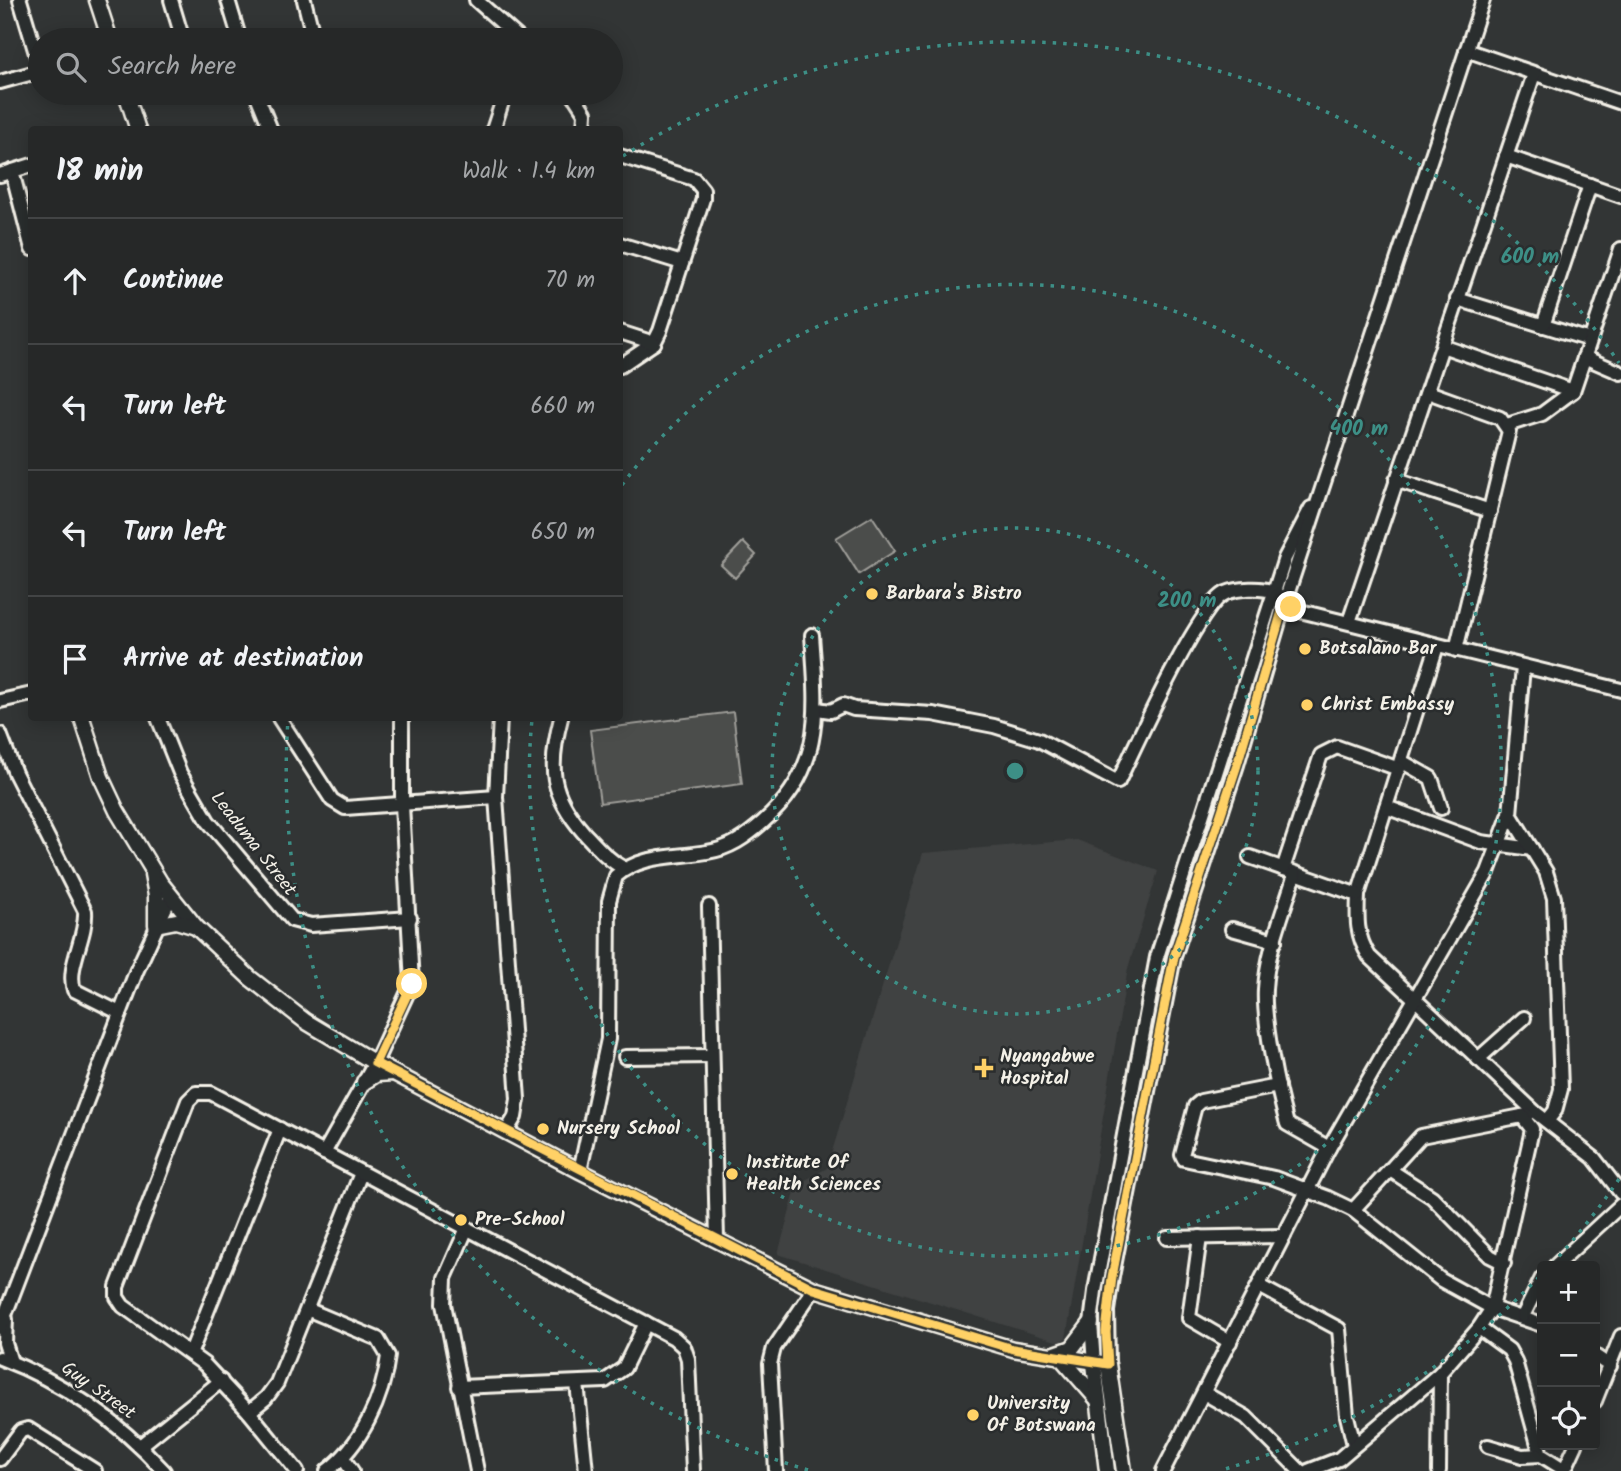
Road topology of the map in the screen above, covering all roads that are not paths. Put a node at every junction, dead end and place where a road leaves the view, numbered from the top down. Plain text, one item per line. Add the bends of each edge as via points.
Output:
1 (20, 0) edge
2 (97, 0) edge
3 (171, 0) edge
4 (228, 0) edge
5 (304, 0) edge
6 (476, 0) edge
7 (1483, 0) edge
8 (28, 28) edge
9 (106, 28) edge
10 (179, 28) edge
11 (236, 28) edge
12 (311, 28) edge
13 (508, 28) edge
14 (1466, 50) junction
15 (28, 73) edge
16 (1534, 74) junction
17 (0, 82) edge
18 (1621, 103) edge
19 (130, 105) edge
20 (261, 105) edge
21 (501, 105) edge
22 (580, 105) edge
23 (137, 126) edge
24 (269, 126) edge
25 (494, 126) edge
26 (584, 126) edge
27 (1506, 156) junction
28 (623, 157) edge
29 (28, 166) edge
30 (6, 173) edge
31 (1590, 185) junction
32 (1621, 196) edge
33 (28, 236) edge
34 (623, 245) edge
35 (1621, 249) edge
36 (682, 263) junction
37 (1457, 299) junction
38 (1543, 326) junction
39 (623, 333) edge
40 (1590, 340) junction
41 (654, 343) junction
42 (1445, 347) junction
43 (1584, 357) junction
44 (623, 364) edge
45 (1621, 373) edge
46 (1573, 391) junction
47 (1428, 392) junction
48 (1507, 425) junction
49 (1396, 480) junction
50 (1490, 511) junction
51 (1280, 597) junction
52 (1349, 622) junction
53 (1437, 646) junction
54 (1456, 650) junction
55 (1523, 667) junction
56 (814, 676) dead end
57 (1621, 690) edge
58 (28, 695) edge
59 (0, 701) edge
60 (817, 709) junction
61 (83, 721) edge
62 (159, 721) edge
63 (281, 721) edge
64 (402, 721) edge
65 (500, 721) edge
66 (561, 721) edge
67 (0, 734) edge
68 (3, 754) edge
69 (1400, 765) junction
70 (496, 797) junction
71 (402, 805) junction
72 (1386, 807) junction
73 (1441, 808) dead end
74 (1510, 814) junction
75 (1499, 846) junction
76 (1532, 849) junction
77 (1250, 857) dead end
78 (150, 866) junction
79 (625, 869) junction
80 (1289, 871) junction
81 (1358, 895) junction
82 (171, 896) junction
83 (709, 906) dead end
84 (410, 918) junction
85 (156, 925) junction
86 (196, 927) junction
87 (1232, 929) dead end
88 (1275, 940) junction
89 (1415, 998) junction
90 (120, 1013) junction
91 (1524, 1018) dead end
92 (712, 1056) junction
93 (625, 1057) dead end
94 (1478, 1059) junction
95 (375, 1063) junction
96 (395, 1073) junction
97 (364, 1082) junction
98 (1278, 1086) junction
99 (1522, 1116) junction
100 (1542, 1117) junction
101 (280, 1129) junction
102 (506, 1132) junction
103 (1329, 1148) junction
104 (324, 1153) junction
105 (1390, 1170) junction
106 (580, 1171) junction
107 (361, 1173) junction
108 (1308, 1191) junction
109 (1621, 1193) edge
110 (1621, 1205) edge
111 (1353, 1210) junction
112 (467, 1228) junction
113 (1284, 1236) junction
114 (1200, 1237) junction
115 (1167, 1238) dead end
116 (717, 1240) junction
117 (1560, 1261) edge
118 (1504, 1263) junction
119 (1259, 1286) junction
120 (1537, 1288) edge
121 (814, 1289) junction
122 (1492, 1308) junction
123 (309, 1310) junction
124 (7, 1312) junction
125 (1523, 1316) junction
126 (646, 1323) junction
127 (1091, 1323) junction
128 (1540, 1324) edge
129 (0, 1328) edge
130 (1479, 1328) junction
131 (1621, 1336) edge
132 (1230, 1342) junction
133 (191, 1352) junction
134 (1047, 1356) junction
135 (1062, 1359) junction
136 (1600, 1359) edge
137 (6, 1360) edge
138 (1101, 1364) junction
139 (1610, 1366) junction
140 (1440, 1373) junction
141 (221, 1381) junction
142 (577, 1383) junction
143 (459, 1387) junction
144 (1600, 1389) edge
145 (1204, 1393) junction
146 (1100, 1402) junction
147 (249, 1412) junction
148 (1354, 1445) junction
149 (140, 1446) junction
150 (1488, 1446) dead end
151 (1574, 1450) edge
152 (1541, 1455) junction
153 (343, 1458) junction
154 (0, 1459) edge
155 (1316, 1470) edge
156 (1564, 1470) edge
157 (95, 1471) edge
158 (164, 1471) edge
159 (297, 1471) edge
160 (327, 1471) edge
161 (352, 1471) edge
162 (477, 1471) edge
163 (586, 1471) edge
164 (693, 1471) edge
165 (776, 1471) edge
166 (1107, 1471) edge
167 (1124, 1471) edge
168 (1163, 1471) edge
169 (1300, 1471) edge
170 (1439, 1471) edge

1 - 8 street
2 - 9 main road
3 - 10 street
4 - 11 street
5 - 12 street
6 - 13 street
7 - 14 street
14 - 16 street
14 - 51 street via 1319,496 1285,558
15 - 17 street
16 - 18 street
16 - 27 street
19 - 23 main road
20 - 24 street
21 - 25 street
22 - 26 street
27 - 31 street
27 - 37 street
28 - 36 street via 694,179 703,190
29 - 30 street
30 - 33 street
31 - 32 street
31 - 38 street
34 - 36 street
35 - 40 street
36 - 41 street
37 - 38 street
37 - 42 street
38 - 40 street
39 - 41 street
40 - 43 street
41 - 44 street
42 - 46 street
42 - 47 street
43 - 45 street
43 - 46 street
46 - 48 street via 1542,414
47 - 48 street via 1500,418
47 - 49 street
48 - 50 street via 1510,437
49 - 50 street
49 - 52 street
50 - 54 street
51 - 52 street via 1300,611
51 - 60 street via 1266,590 1235,590 1215,600 1118,782 1039,740 994,726 904,710 843,705
51 - 127 street via 1157,957
51 - 138 street via 1237,765 1174,957 1112,1277
52 - 53 street
53 - 54 street
53 - 69 street
54 - 55 street
55 - 57 street
55 - 74 street
56 - 60 street via 812,635
58 - 59 street
60 - 79 street via 804,770 784,800 757,827 721,849 645,859
61 - 78 main road via 102,777
62 - 84 street, Leaduma Street via 180,773 208,821 292,920 311,925
63 - 71 street via 337,805 353,809
64 - 71 street
65 - 70 street
66 - 79 street via 554,774 560,802 604,855
67 - 68 street
68 - 90 street via 85,911 74,990
69 - 72 street
69 - 73 street via 1431,778
69 - 80 street via 1337,747 1321,755
70 - 71 street
70 - 102 street via 518,1100
71 - 84 street
72 - 75 street
72 - 81 street
74 - 75 street
74 - 76 street
75 - 76 street
75 - 89 street via 1460,924
76 - 100 street via 1554,898 1561,1088 1555,1111
77 - 80 street
78 - 82 main road
78 - 85 main road
79 - 106 street via 611,887 608,1039
80 - 81 street
80 - 88 street
81 - 89 street via 1360,942
82 - 85 street
82 - 86 main road
83 - 92 street
84 - 95 street via 412,984
85 - 86 main road via 176,921
85 - 90 street
86 - 95 main road via 276,1000
87 - 88 street
88 - 98 street via 1265,991
89 - 94 street
89 - 103 street
90 - 124 street
91 - 94 street
92 - 93 street
92 - 116 street
94 - 100 street
95 - 96 main road
95 - 97 street
96 - 97 main road via 377,1074
96 - 102 main road
97 - 104 street
98 - 103 street via 1287,1124
98 - 108 street via 1201,1101 1195,1106 1182,1155 1189,1162 1257,1174
99 - 100 street
99 - 105 street via 1420,1136
99 - 118 street via 1532,1129 1531,1139
100 - 109 street via 1594,1158
101 - 104 street
101 - 133 street
101 - 133 street via 211,1093 196,1093 188,1101 116,1292 123,1306
102 - 106 main road
103 - 108 street
104 - 107 street
105 - 111 street
105 - 118 street via 1433,1197 1490,1256
106 - 116 main road
107 - 112 street
107 - 123 street
108 - 111 street
108 - 113 street
110 - 117 street
111 - 122 street via 1441,1280
112 - 126 street
112 - 143 street via 443,1289
113 - 114 street
113 - 119 street
114 - 115 street
114 - 132 street via 1189,1318
116 - 121 main road
118 - 122 street
119 - 132 street
119 - 148 street via 1339,1329
120 - 125 street
121 - 134 main road
121 - 165 street via 774,1348
122 - 125 street
122 - 130 street
123 - 147 street via 277,1383
123 - 153 street via 378,1339 386,1349 387,1364 373,1410
124 - 129 street
124 - 137 street
125 - 128 street
126 - 142 street via 624,1368 605,1381
126 - 164 street via 684,1347 688,1359
127 - 134 main road via 1073,1348
127 - 138 street
130 - 140 street
130 - 152 street via 1509,1350 1515,1361
131 - 139 street
132 - 145 street
133 - 141 street
134 - 135 main road
135 - 138 main road
135 - 146 main road
136 - 139 street
137 - 149 street, Guy Street via 56,1382
138 - 146 main road
138 - 167 main road
139 - 144 street
140 - 148 street
140 - 170 street
141 - 147 street
141 - 149 street
142 - 143 street
142 - 163 street
143 - 162 street
145 - 168 street
145 - 169 street via 1246,1417
146 - 166 main road
147 - 159 street
148 - 155 street
149 - 158 street, Guy Street
150 - 152 street via 1522,1456
151 - 156 street
152 - 156 street
153 - 160 street
153 - 161 street
154 - 157 street via 21,1431 29,1429

